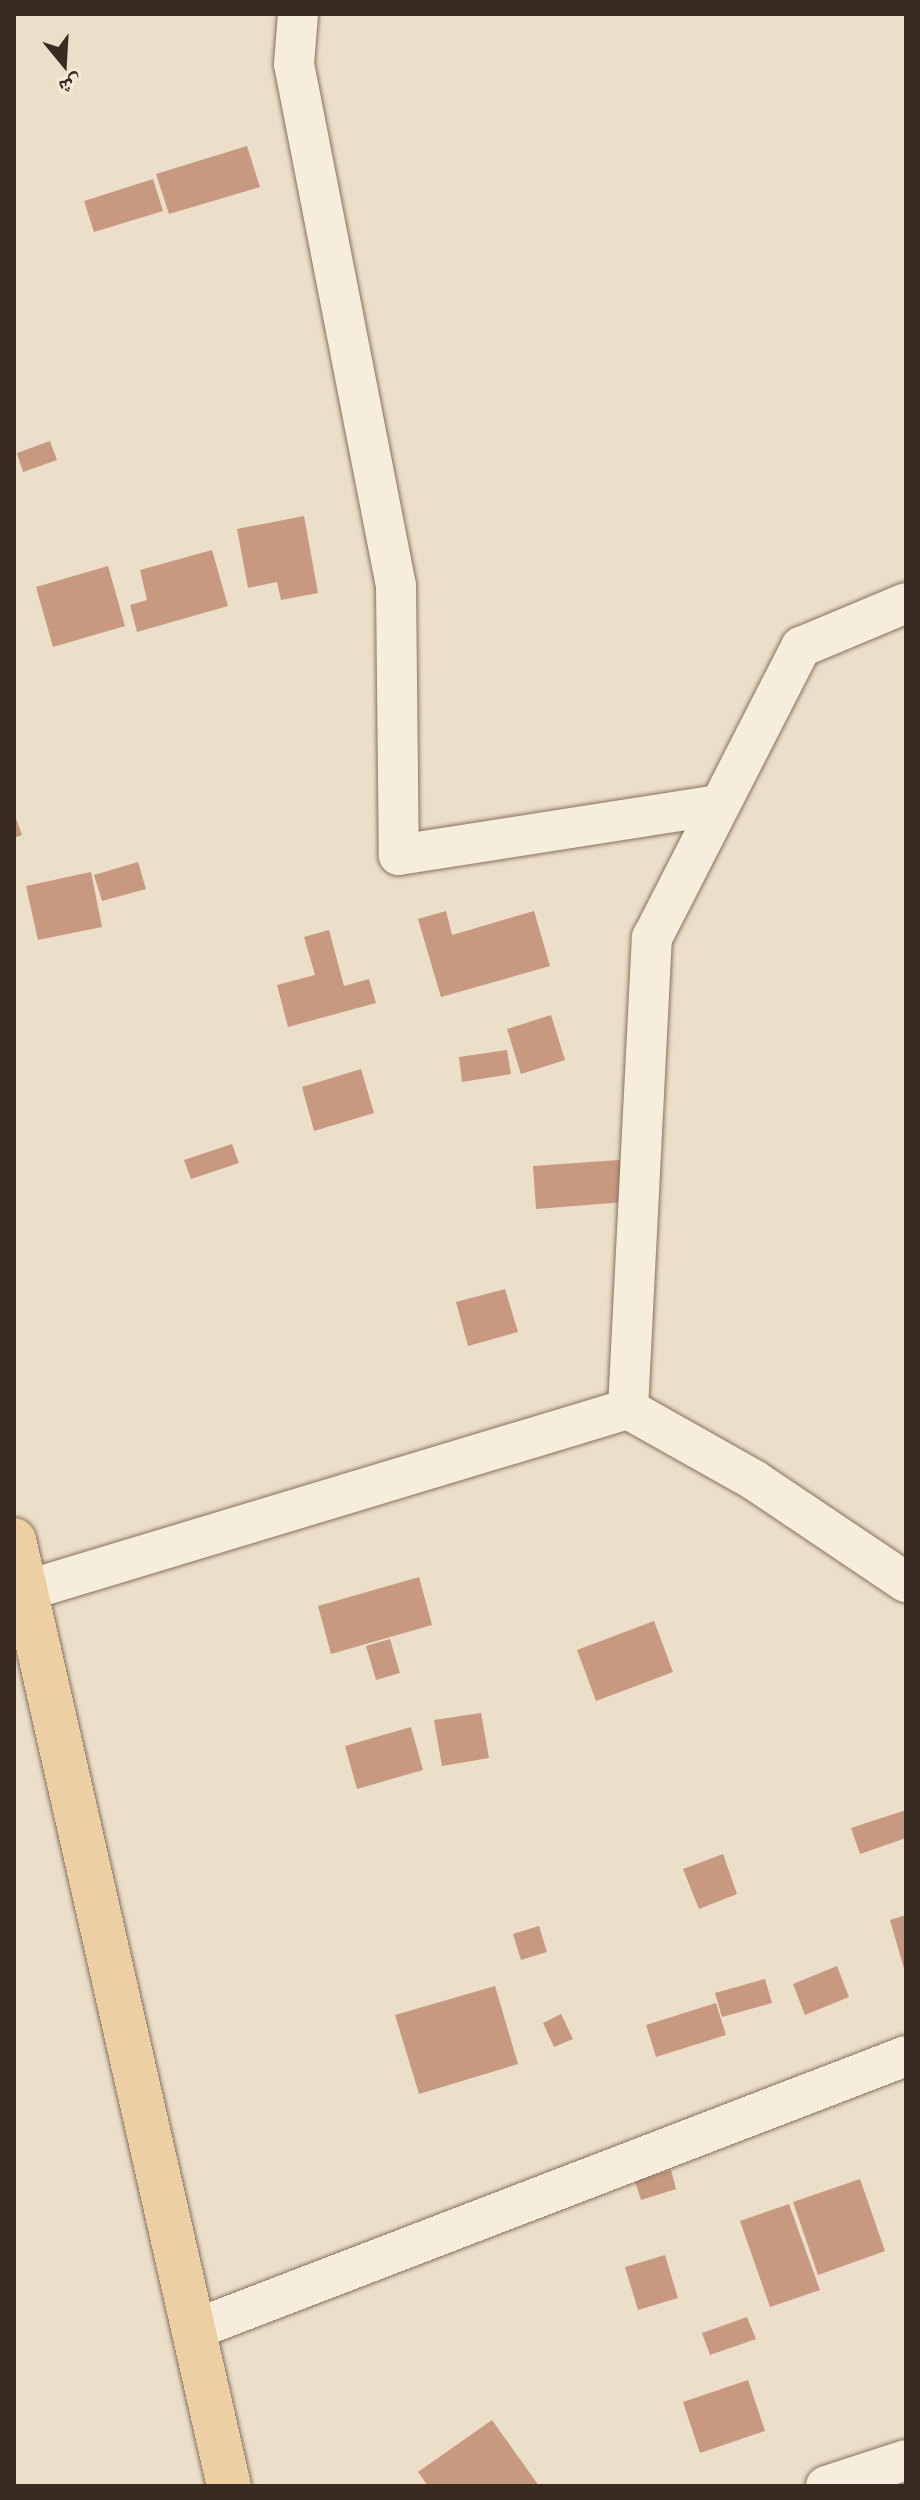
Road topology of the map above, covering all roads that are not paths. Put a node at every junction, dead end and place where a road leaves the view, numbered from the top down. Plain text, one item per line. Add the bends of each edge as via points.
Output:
1 (298, 14) edge
2 (906, 603) edge
3 (719, 805) junction
4 (628, 1409) junction
5 (14, 1540) edge
6 (906, 1582) edge
7 (25, 1591) junction
8 (906, 2056) edge
9 (193, 2330) junction
10 (906, 2460) edge
11 (229, 2486) edge
12 (826, 2486) edge

1 - 3 street via 294,64 396,586 399,855
2 - 3 street via 801,647
3 - 4 street via 652,938
4 - 6 street via 754,1480
4 - 7 street
5 - 7 main road
7 - 9 main road
8 - 9 street
9 - 11 main road
10 - 12 street

